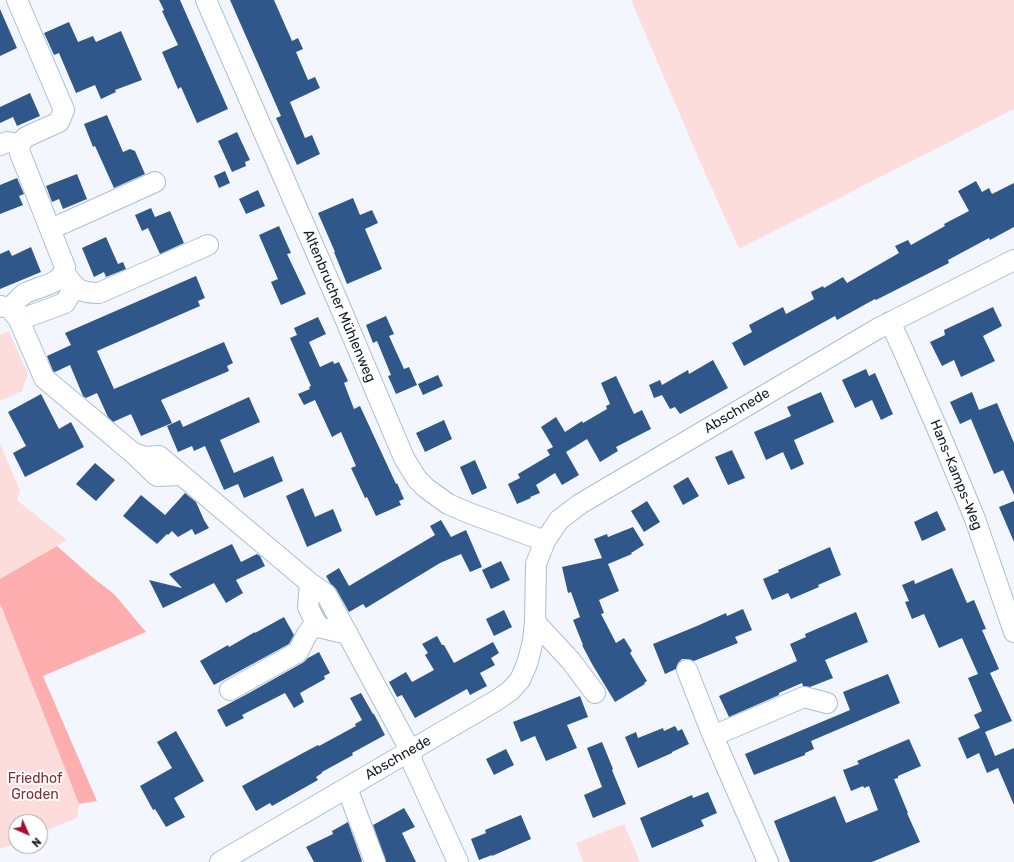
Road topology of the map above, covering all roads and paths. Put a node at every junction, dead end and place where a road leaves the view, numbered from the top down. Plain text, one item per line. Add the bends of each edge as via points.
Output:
1 (16, 0) edge
2 (206, 0) edge
3 (20, 144) junction
4 (0, 145) edge
5 (155, 182) dead end
6 (50, 230) junction
7 (208, 245) dead end
8 (1014, 260) edge
9 (69, 280) junction
10 (10, 312) edge
11 (890, 322) junction
12 (545, 541) junction
13 (310, 583) junction
14 (316, 622) junction
15 (534, 622) junction
16 (1014, 632) edge
17 (348, 634) junction
18 (687, 670) dead end
19 (230, 690) dead end
20 (595, 693) dead end
21 (827, 703) dead end
22 (713, 736) junction
23 (410, 750) junction
24 (347, 788) junction
25 (220, 862) edge
26 (375, 862) edge
27 (458, 862) edge
28 (768, 862) edge

1 - 3 street via 64,110 59,122 26,137
2 - 12 street, Altenbrucher Mühlenweg via 404,458 417,479 448,504
3 - 4 street via 7,142
3 - 6 street via 20,154
5 - 6 street
6 - 9 street
7 - 9 street via 98,293 86,293
8 - 11 street, Abschnede
9 - 10 street via 57,280 23,294
10 - 13 street via 44,378 158,476 181,475
11 - 12 street, Abschnede via 580,504 559,520
11 - 16 street, Hans-Kamps-Weg via 972,512
12 - 15 street, Abschnede via 536,564
13 - 14 street via 308,607
13 - 17 street via 326,594
14 - 17 street via 318,627
14 - 19 street via 298,652
15 - 20 street via 571,661
15 - 23 street, Abschnede via 533,641 527,664 520,680 510,691
17 - 23 street
18 - 22 street
21 - 22 street via 804,697
22 - 28 street
23 - 24 street, Abschnede
23 - 27 street
24 - 25 street, Abschnede
24 - 26 street

